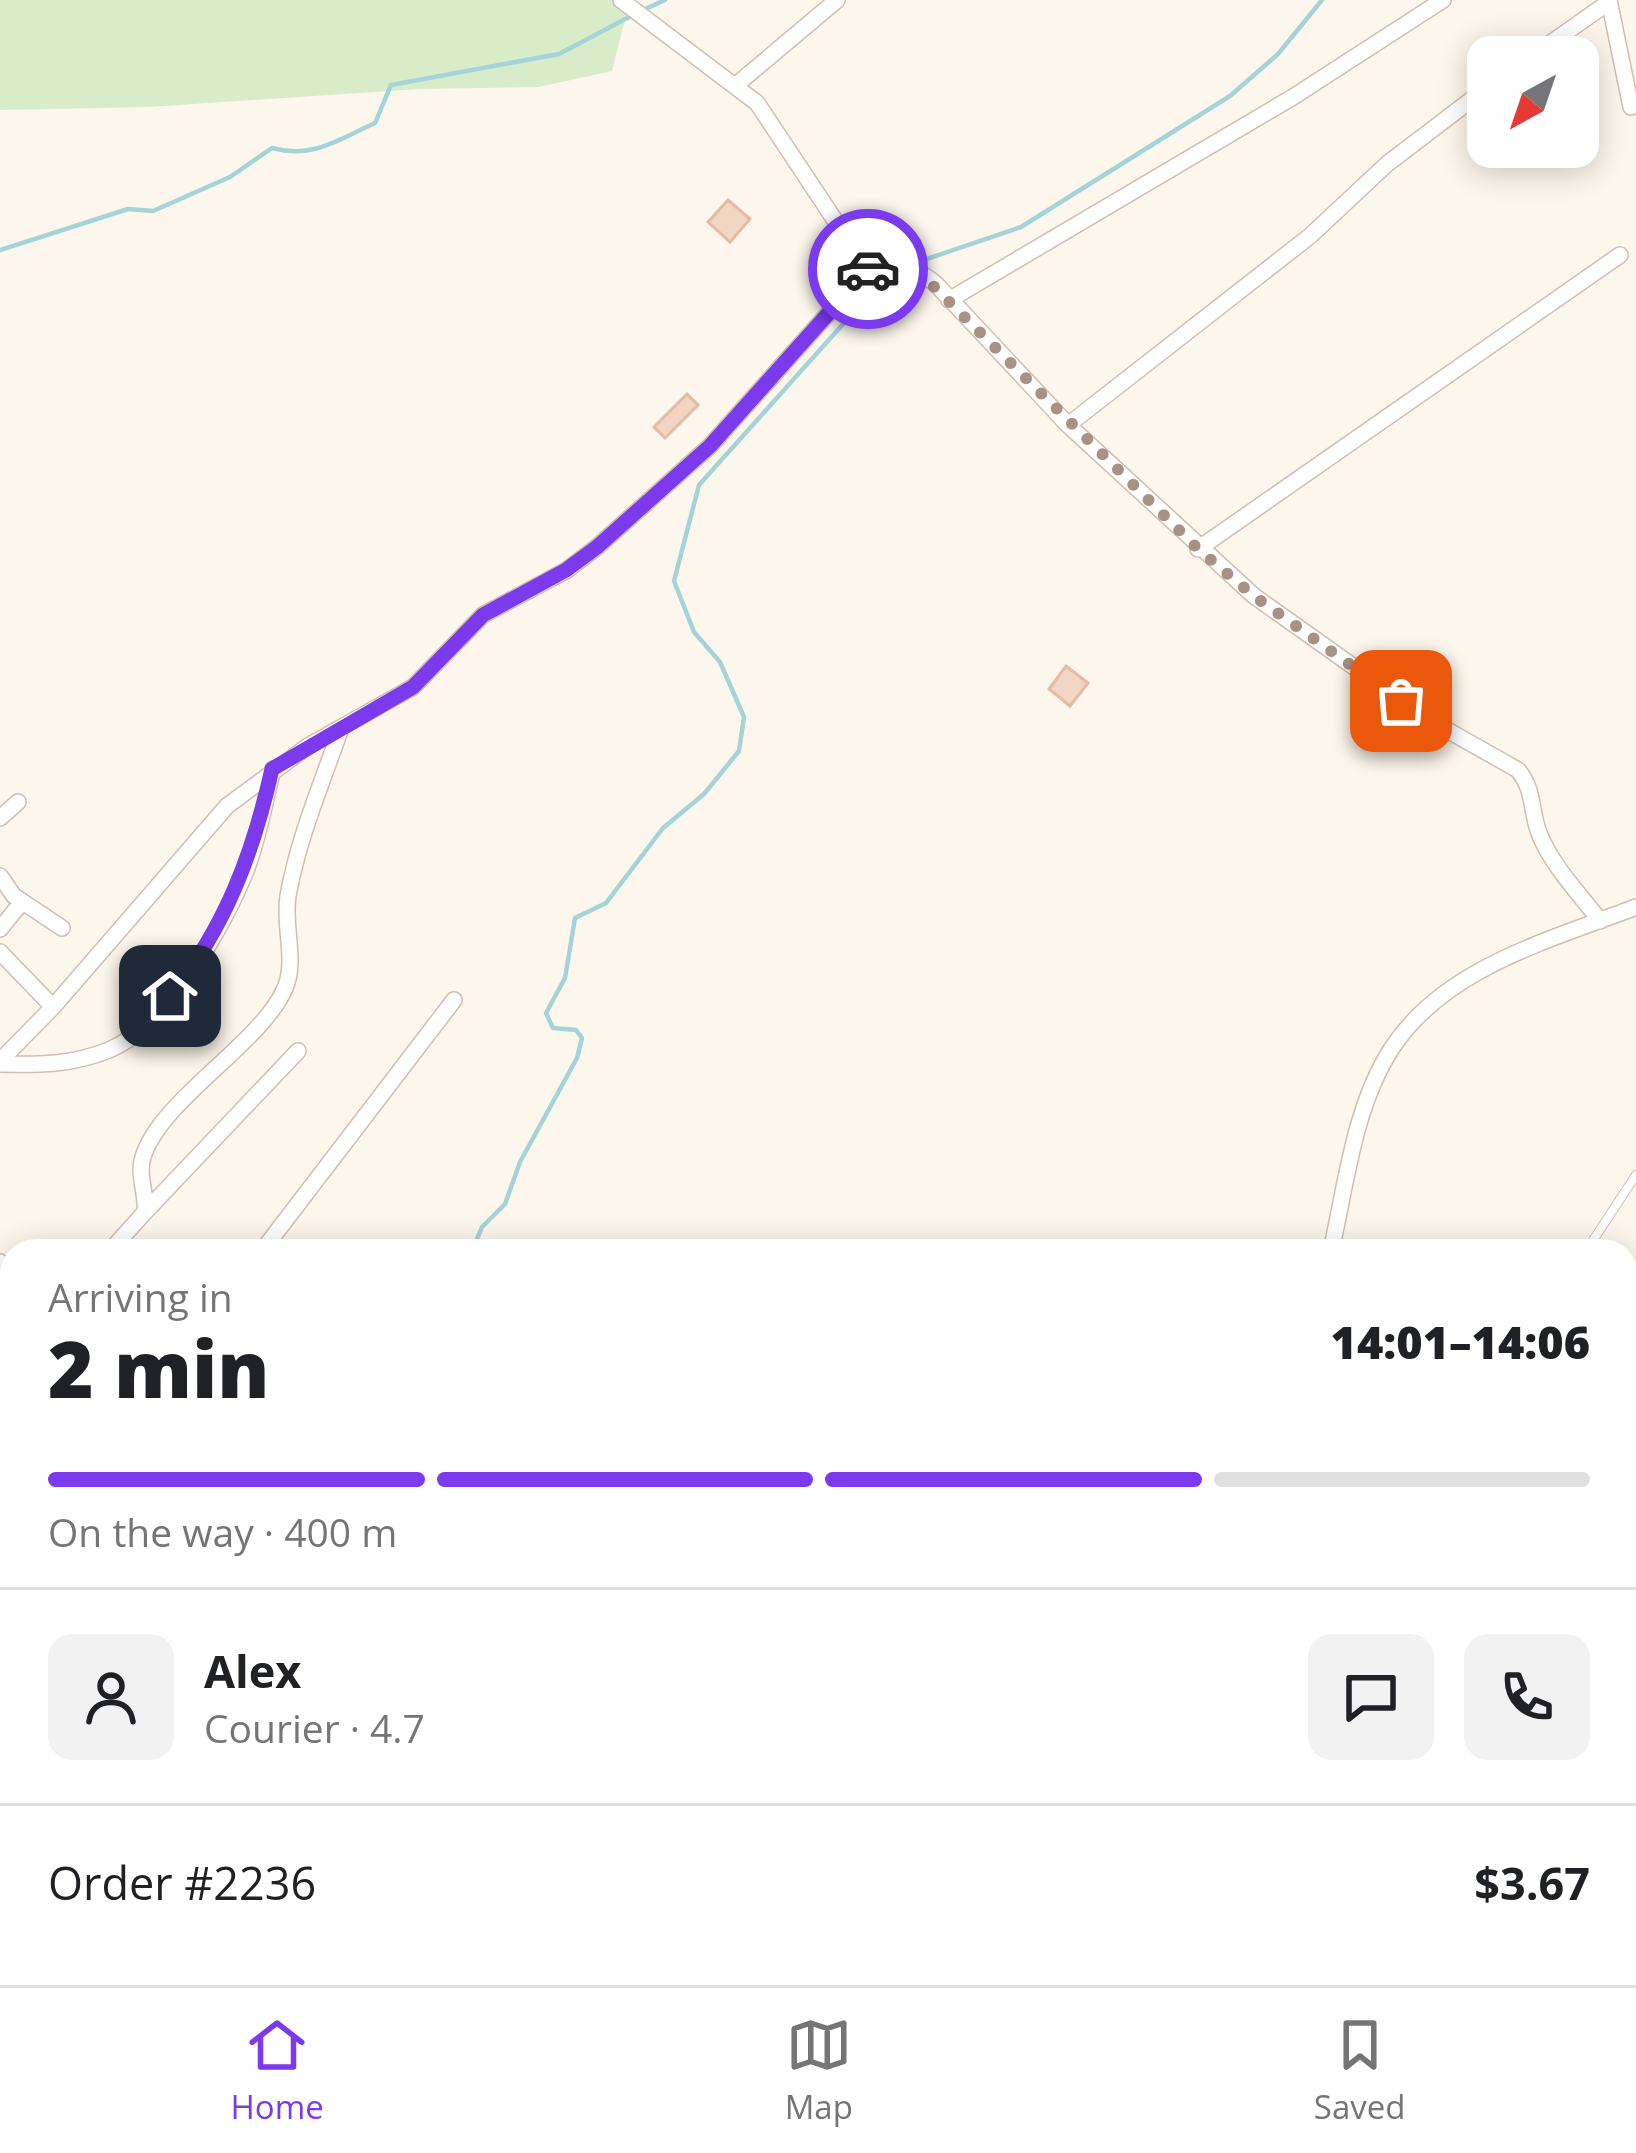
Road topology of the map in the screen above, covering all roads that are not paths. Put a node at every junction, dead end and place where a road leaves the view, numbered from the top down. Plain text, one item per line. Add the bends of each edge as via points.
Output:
1 (621, 0) edge
2 (837, 0) edge
3 (1442, 0) edge
4 (1609, 1) edge
5 (1560, 36) edge
6 (736, 85) junction
7 (1467, 103) edge
8 (1631, 107) dead end
9 (884, 251) junction
10 (1620, 255) dead end
11 (950, 300) junction
12 (1068, 425) junction
13 (1198, 549) junction
14 (341, 728) junction
15 (272, 769) junction
16 (18, 802) dead end
17 (0, 818) edge
18 (0, 876) edge
19 (22, 902) junction
20 (1636, 907) edge
21 (1600, 921) junction
22 (62, 928) dead end
23 (0, 929) edge
24 (0, 952) edge
25 (454, 1000) dead end
26 (53, 1007) junction
27 (298, 1051) dead end
28 (0, 1063) edge
29 (1636, 1175) edge
30 (145, 1212) junction
31 (121, 1239) edge
32 (271, 1239) edge
33 (1334, 1239) edge
34 (1594, 1239) edge

1 - 6 street
2 - 6 street
3 - 11 street
4 - 5 street
4 - 8 street
6 - 9 street via 757,103 840,228
7 - 12 street
9 - 11 street
9 - 14 street via 710,446 597,547 483,615 413,687
10 - 13 street
11 - 12 street
12 - 13 street
13 - 21 street via 1426,718 1518,770 1547,850
14 - 15 street
14 - 30 street via 292,876 286,986 144,1151
15 - 26 street via 227,806
15 - 28 street via 236,890 195,964 144,1028 57,1066
16 - 17 street
18 - 19 street
19 - 22 street
19 - 23 street
20 - 21 street
21 - 33 street via 1494,961 1391,1049 1355,1143
24 - 26 street
25 - 32 street
26 - 28 street
27 - 30 street
29 - 34 lane
30 - 31 street

